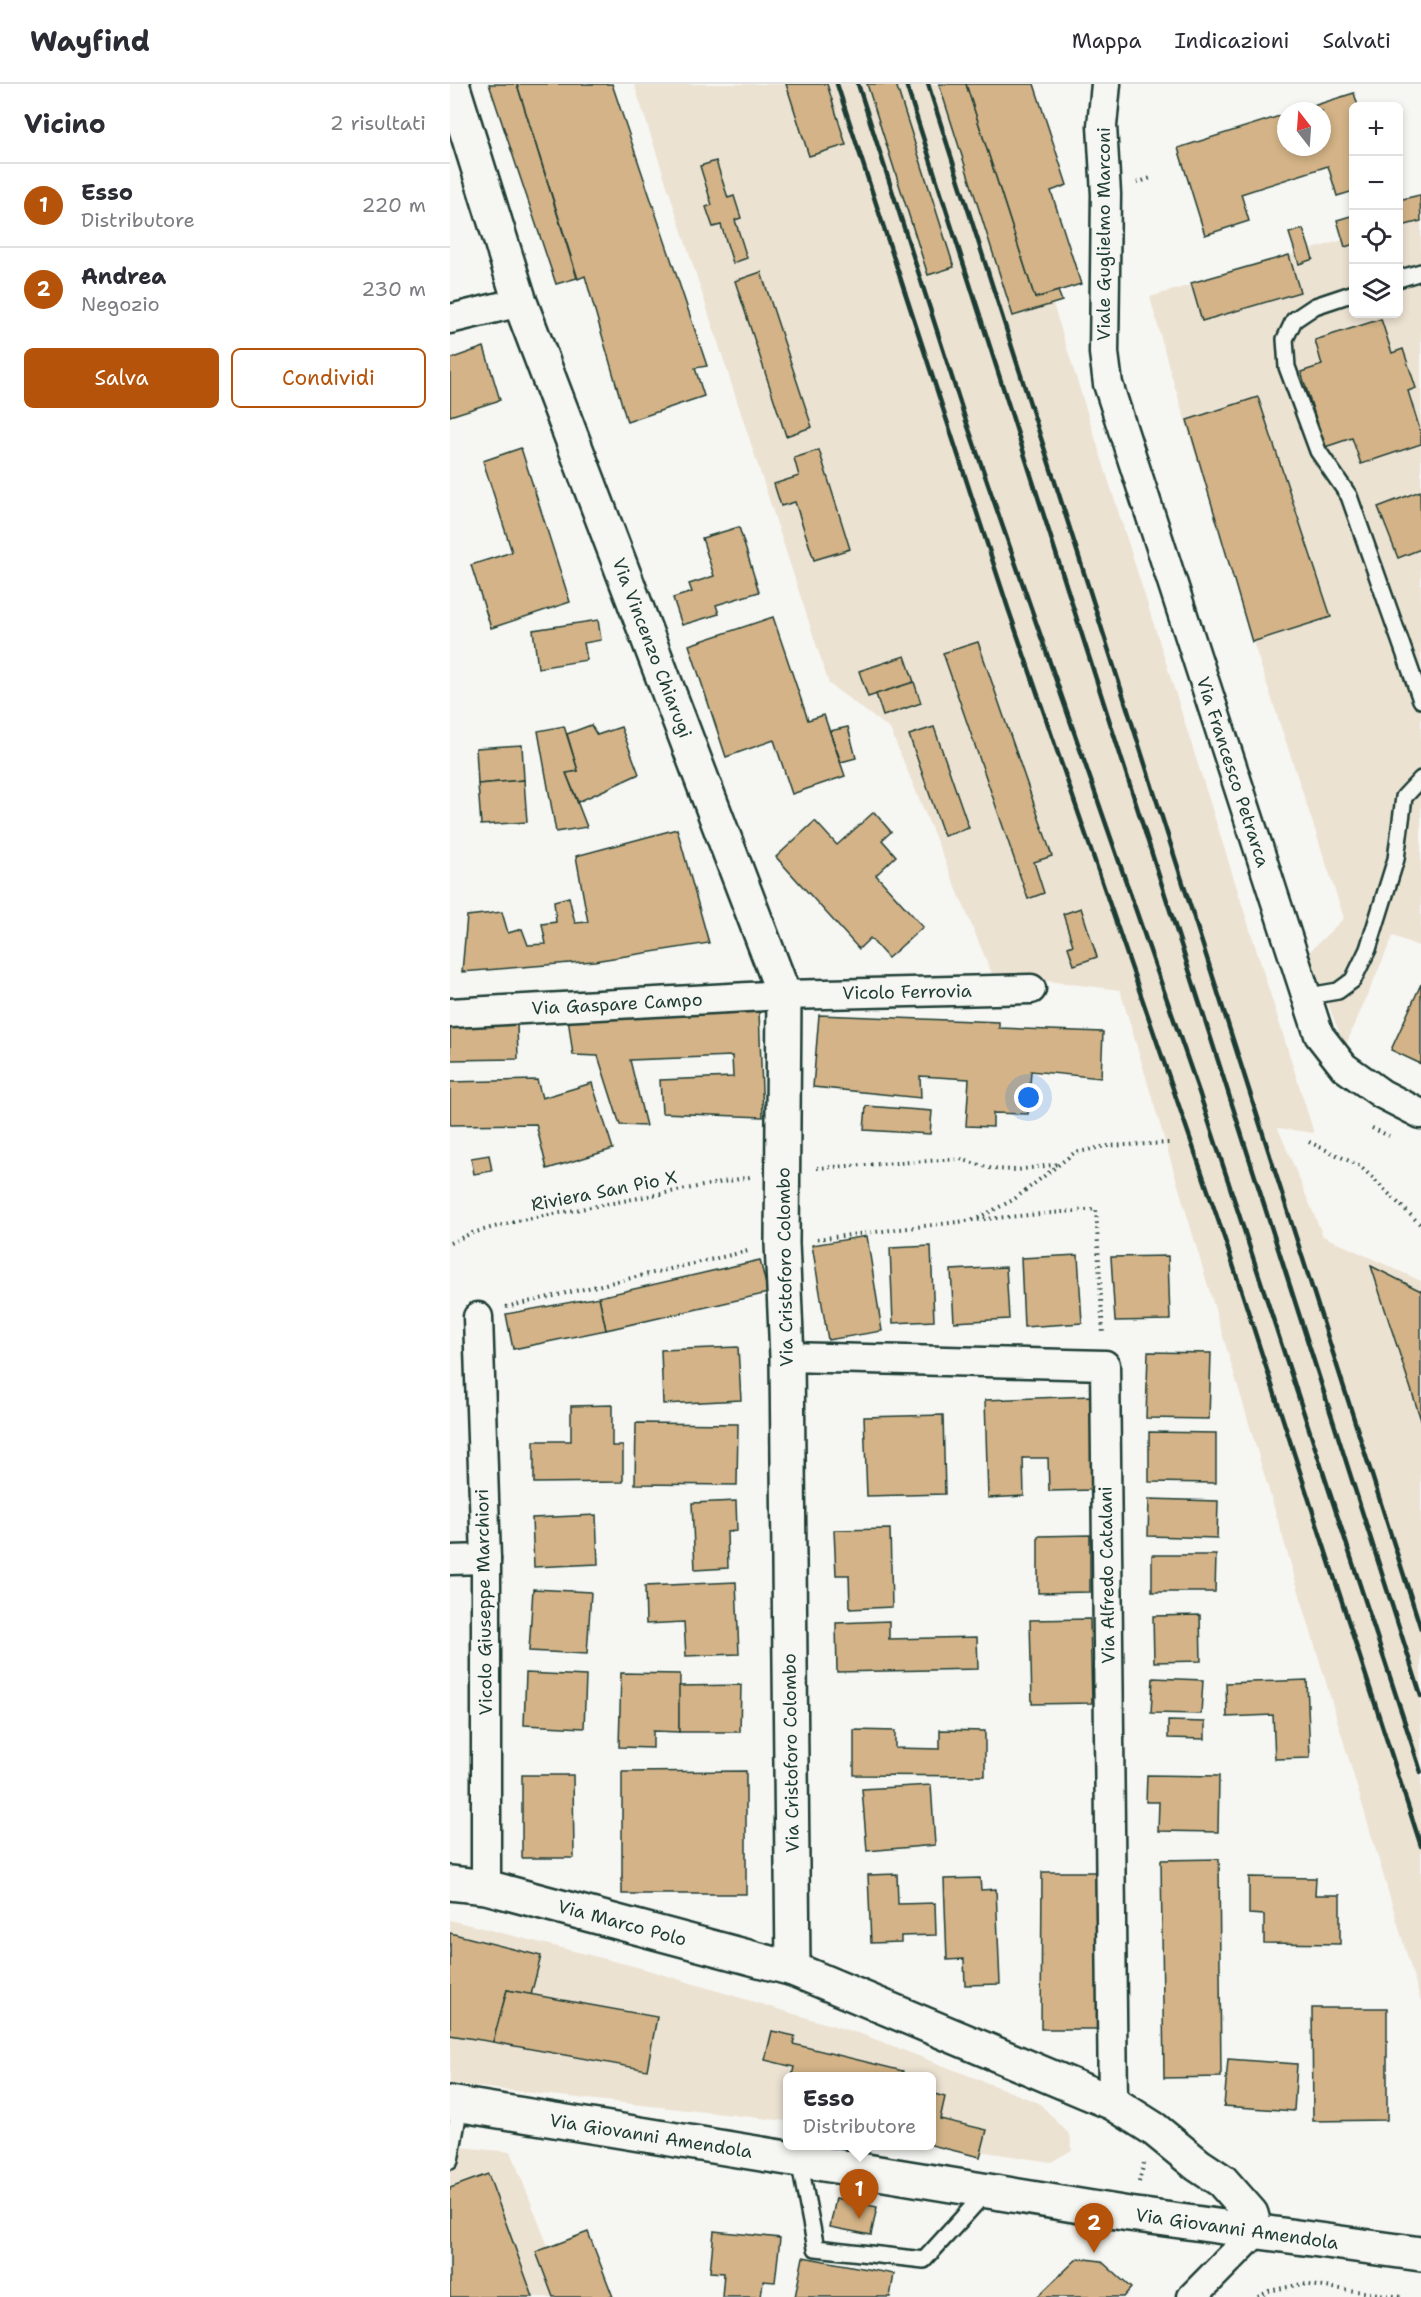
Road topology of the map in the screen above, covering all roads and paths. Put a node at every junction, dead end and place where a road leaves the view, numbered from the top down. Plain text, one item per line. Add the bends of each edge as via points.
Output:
1 (452, 84) edge
2 (1106, 84) edge
3 (1421, 272) edge
4 (1403, 277) edge
5 (1349, 294) edge
6 (520, 302) junction
7 (450, 319) edge
8 (1108, 384) joint
9 (1421, 700) edge
10 (1421, 779) edge
11 (1301, 982) junction
12 (1031, 988) dead end
13 (784, 995) junction
14 (450, 1013) edge
15 (1421, 1114) edge
16 (1310, 1142) dead end
17 (1169, 1143) dead end
18 (1059, 1164) junction
19 (806, 1169) dead end
20 (756, 1176) dead end
21 (974, 1220) junction
22 (1421, 1225) edge
23 (815, 1239) dead end
24 (782, 1243) junction
25 (450, 1244) edge
26 (478, 1317) joint
27 (787, 1358) junction
28 (1105, 1365) junction
29 (486, 1559) junction
30 (450, 1560) edge
31 (450, 1883) edge
32 (486, 1887) junction
33 (794, 1969) junction
34 (1113, 2103) junction
35 (455, 2104) edge
36 (1154, 2129) junction
37 (799, 2160) junction
38 (450, 2161) edge
39 (987, 2191) junction
40 (1130, 2214) junction
41 (1256, 2232) junction
42 (1421, 2254) edge
43 (1192, 2297) edge
44 (1258, 2297) edge
45 (1402, 2297) edge

1 - 6 street, Via Vincenzo Chiarugi
2 - 8 street, Viale Guglielmo Marconi via 1102,126 1106,194 1104,353
3 - 4 lane
5 - 9 lane via 1315,306 1294,320 1285,339 1287,367 1318,451 1349,496
6 - 7 street
6 - 13 street, Via Vincenzo Chiarugi
8 - 11 street, Via Francesco Petrarca
10 - 11 lane via 1404,797 1396,859 1368,949 1353,980 1338,991 1315,995
11 - 15 street, Via Francesco Petrarca via 1319,1035 1344,1066 1382,1094
12 - 13 street, Vicolo Ferrovia
13 - 14 street, Via Gaspare Campo
13 - 24 street, Via Cristoforo Colombo
16 - 22 path via 1360,1166
17 - 18 path via 1086,1149
18 - 19 path via 993,1169 960,1159
18 - 21 path via 1013,1200
20 - 25 path, Riviera San Pio X via 517,1221 472,1233
21 - 23 path
21 - 28 path via 1096,1209
24 - 26 path
24 - 27 street, Via Cristoforo Colombo
26 - 29 street, Vicolo Giuseppe Marchiori
27 - 28 street
27 - 33 street, Via Cristoforo Colombo
28 - 34 street, Via Alfredo Catalani
29 - 30 street
29 - 32 street, Vicolo Giuseppe Marchiori
31 - 32 street, Via Marco Polo
32 - 33 street, Via Marco Polo
33 - 34 street
34 - 36 street
35 - 37 street, Via Giovanni Amendola
35 - 38 lane
36 - 40 path
36 - 41 street via 1222,2181 1251,2214
37 - 39 street, Via Giovanni Amendola
37 - 39 lane via 816,2248 924,2260
39 - 40 street, Via Giovanni Amendola
40 - 41 street, Via Giovanni Amendola
41 - 42 street, Via Giovanni Amendola
41 - 43 street
44 - 45 path via 1302,2284

